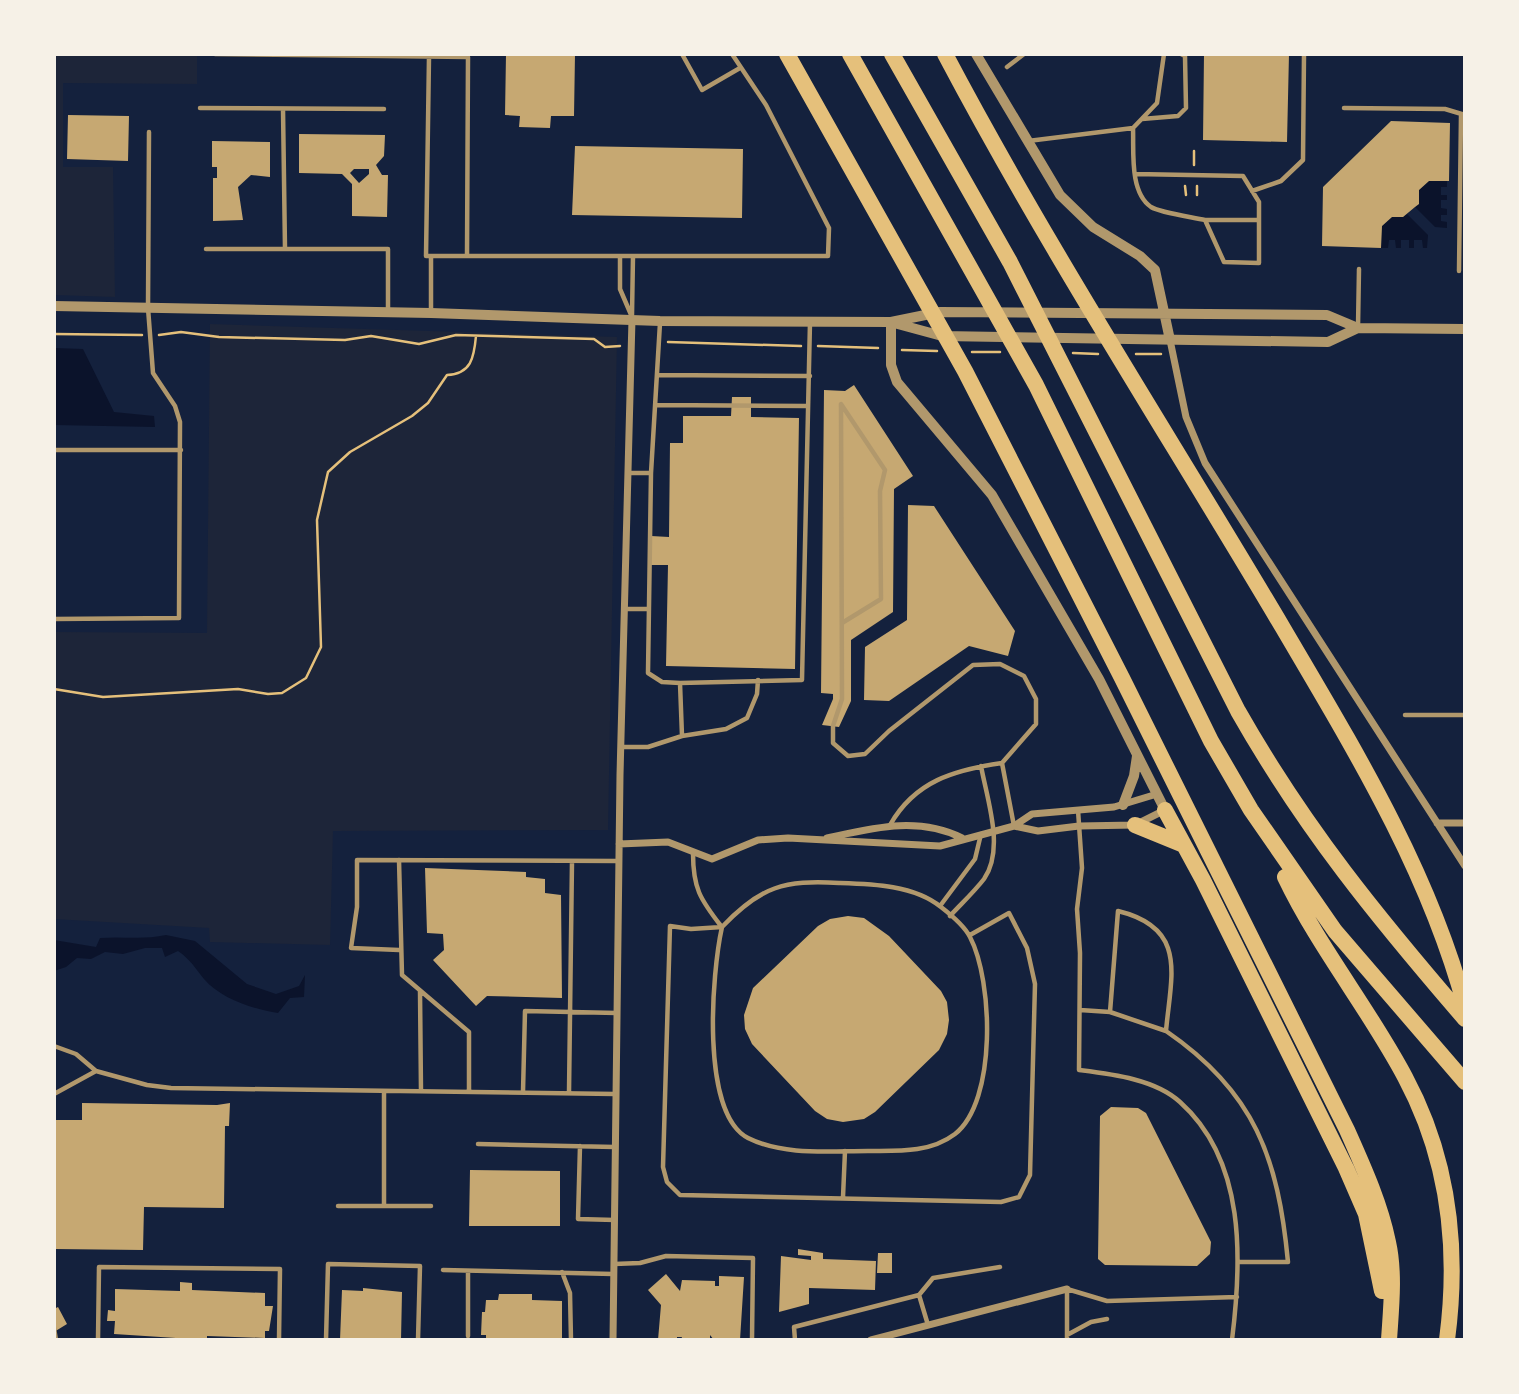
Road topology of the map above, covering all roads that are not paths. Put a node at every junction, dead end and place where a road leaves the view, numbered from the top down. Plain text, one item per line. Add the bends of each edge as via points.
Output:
1 (215, 54) edge
2 (682, 54) edge
3 (732, 54) edge
4 (787, 54) edge
5 (850, 54) edge
6 (892, 54) edge
7 (945, 54) edge
8 (976, 54) edge
9 (1024, 54) edge
10 (1164, 54) edge
11 (1181, 54) edge
12 (1304, 54) edge
13 (429, 57) junction
14 (1007, 66) dead end
15 (740, 68) junction
16 (200, 108) dead end
17 (283, 108) junction
18 (1344, 108) dead end
19 (384, 109) dead end
20 (1463, 115) edge
21 (1142, 119) junction
22 (1133, 128) junction
23 (149, 132) dead end
24 (1027, 141) junction
25 (1135, 174) junction
26 (1252, 191) junction
27 (1205, 220) junction
28 (1259, 220) junction
29 (206, 249) dead end
30 (285, 249) junction
31 (431, 256) junction
32 (467, 256) junction
33 (620, 256) junction
34 (633, 256) junction
35 (1359, 270) dead end
36 (1459, 271) dead end
37 (54, 306) edge
38 (148, 308) junction
39 (388, 313) junction
40 (431, 313) junction
41 (1164, 314) junction
42 (632, 318) junction
43 (660, 321) junction
44 (810, 321) junction
45 (891, 322) junction
46 (1358, 328) junction
47 (1465, 329) edge
48 (1170, 340) junction
49 (658, 375) junction
50 (810, 376) junction
51 (657, 405) junction
52 (807, 406) junction
53 (54, 450) edge
54 (181, 450) junction
55 (630, 473) junction
56 (650, 473) junction
57 (625, 609) junction
58 (648, 609) junction
59 (54, 619) edge
60 (842, 624) junction
61 (758, 680) junction
62 (680, 683) junction
63 (1405, 715) dead end
64 (1465, 715) edge
65 (682, 736) junction
66 (621, 747) junction
67 (1137, 756) junction
68 (1002, 764) junction
69 (981, 766) junction
70 (1157, 794) junction
71 (1123, 804) junction
72 (1078, 810) junction
73 (1165, 810) junction
74 (1437, 823) junction
75 (1465, 823) edge
76 (890, 825) junction
77 (1135, 825) junction
78 (1014, 826) junction
79 (1079, 826) junction
80 (1263, 830) junction
81 (992, 831) junction
82 (981, 834) junction
83 (962, 838) junction
84 (814, 841) junction
85 (619, 844) junction
86 (1184, 845) junction
87 (692, 850) junction
88 (399, 860) junction
89 (572, 861) junction
90 (619, 861) junction
91 (1465, 866) edge
92 (940, 906) junction
93 (950, 916) junction
94 (722, 927) junction
95 (970, 935) junction
96 (399, 950) junction
97 (421, 990) junction
98 (1465, 1006) edge
99 (1080, 1010) junction
100 (1110, 1012) junction
101 (570, 1013) junction
102 (617, 1013) junction
103 (1465, 1019) edge
104 (1166, 1031) junction
105 (54, 1046) edge
106 (96, 1071) junction
107 (1465, 1082) edge
108 (384, 1091) junction
109 (421, 1091) junction
110 (469, 1092) junction
111 (523, 1092) junction
112 (569, 1093) junction
113 (54, 1094) edge
114 (616, 1094) junction
115 (478, 1144) dead end
116 (580, 1146) junction
117 (616, 1147) junction
118 (845, 1151) junction
119 (844, 1197) junction
120 (338, 1206) dead end
121 (384, 1206) junction
122 (431, 1206) dead end
123 (615, 1220) junction
124 (1240, 1262) junction
125 (614, 1264) junction
126 (1000, 1266) dead end
127 (443, 1270) dead end
128 (468, 1270) junction
129 (562, 1272) junction
130 (614, 1274) junction
131 (1068, 1289) junction
132 (919, 1295) junction
133 (1237, 1297) junction
134 (1107, 1319) dead end
135 (929, 1325) junction
136 (54, 1328) edge
137 (468, 1336) dead end
138 (1067, 1337) edge
139 (56, 1340) edge
140 (97, 1340) edge
141 (279, 1340) edge
142 (326, 1340) edge
143 (418, 1340) edge
144 (571, 1340) edge
145 (613, 1340) edge
146 (752, 1340) edge
147 (794, 1340) edge
148 (871, 1340) edge
149 (1232, 1340) edge
150 (1387, 1340) edge
151 (1447, 1340) edge

1 - 13 lane
2 - 15 lane via 702,90
3 - 15 lane
4 - 150 highway via 965,371 1371,1185 1389,1244 1392,1307
5 - 80 highway via 1036,385 1211,741
6 - 103 highway via 1010,262 1278,782 1373,912
7 - 98 highway via 1068,277 1375,786 1426,895
8 - 24 street
9 - 14 lane
10 - 21 lane via 1157,103
11 - 21 lane via 1185,56 1186,108 1178,116
12 - 26 lane via 1303,160 1281,181
13 - 31 lane via 426,256
13 - 32 lane via 468,57
15 - 34 lane via 766,104 829,228 828,256
16 - 17 lane
17 - 19 lane
17 - 30 lane
18 - 20 lane via 1445,108
20 - 36 lane
21 - 22 lane
22 - 24 lane
22 - 25 lane
23 - 38 lane
24 - 41 street via 1072,210 1155,271
25 - 26 lane via 1243,176
25 - 27 lane via 1139,190 1151,206
26 - 28 lane via 1259,202
27 - 28 lane
27 - 28 lane via 1224,262 1259,263
29 - 30 lane
30 - 39 lane via 388,248
31 - 32 lane
31 - 40 lane
32 - 33 lane
33 - 34 lane
33 - 42 lane via 620,289
34 - 42 lane
35 - 46 lane
37 - 38 street
38 - 39 street
38 - 54 lane via 153,373 175,406
39 - 40 street
40 - 42 street
41 - 45 street via 940,312
41 - 46 street via 1327,315
41 - 48 street
42 - 43 street
42 - 55 street
43 - 44 street
43 - 49 lane
44 - 45 street
44 - 50 lane
45 - 48 street via 942,336
45 - 67 street via 891,365 897,382 992,495 1099,679
46 - 47 street
46 - 48 street via 1328,342
48 - 74 street via 1186,417 1205,463
49 - 50 lane
49 - 51 lane
50 - 52 lane
51 - 52 lane
51 - 56 lane
52 - 61 lane via 802,680
53 - 54 lane
54 - 59 lane via 178,618
55 - 56 lane
55 - 57 street
56 - 58 lane
57 - 58 lane
57 - 66 street
58 - 62 lane via 648,673 662,682
60 - 60 lane via 842,541 841,404 885,470 880,491 881,599
60 - 68 lane via 842,698 832,726 833,743 848,756 865,754 973,664 1000,664 1024,676 1036,699 1036,724
61 - 62 lane
61 - 65 lane via 747,718 726,729
62 - 65 lane
63 - 64 lane
65 - 66 lane via 648,747
66 - 85 street
67 - 70 street
67 - 71 street
68 - 69 lane
68 - 78 lane
69 - 76 lane via 928,782 901,806
69 - 81 lane
70 - 71 street
70 - 73 street
71 - 72 street
72 - 78 street via 1032,814
72 - 79 lane
73 - 77 street
73 - 86 highway
74 - 75 street
74 - 91 street
76 - 83 street via 940,827
76 - 84 street
77 - 79 street
77 - 86 highway
78 - 79 street via 1038,831
78 - 81 street
79 - 99 lane
80 - 107 highway via 1335,931
80 - 151 highway via 1320,941 1406,1079 1436,1148 1454,1269
81 - 82 street
81 - 93 lane via 992,861 985,878
82 - 83 street
82 - 92 lane via 975,859
83 - 84 street via 940,846
84 - 87 street via 758,839 712,859
85 - 87 street via 668,842
85 - 90 street
86 - 150 highway via 1366,1214 1383,1294
87 - 94 lane via 693,879 701,901
88 - 89 lane
88 - 96 lane
88 - 96 lane via 357,860 351,948
89 - 90 lane
89 - 101 lane
90 - 102 street
92 - 93 lane
92 - 94 lane via 915,893 876,885 786,883 742,906
93 - 95 lane
94 - 118 lane via 716,953 714,1067 720,1102 747,1138 792,1151
94 - 119 lane via 670,926 663,1154 667,1182 680,1195
95 - 118 lane via 986,991 986,1058 975,1107 957,1133 935,1145
95 - 119 lane via 1009,913 1027,947 1035,984 1030,1175 1019,1197 1001,1202
96 - 97 lane via 402,975
97 - 109 lane
97 - 110 lane via 469,1032
99 - 100 lane
99 - 124 lane via 1079,1070 1128,1076 1179,1101 1205,1130 1230,1191
100 - 104 lane
100 - 104 lane via 1118,911 1160,929 1172,959
101 - 102 lane
101 - 111 lane via 525,1012
101 - 112 lane
102 - 114 street
104 - 124 lane via 1199,1054 1236,1094 1260,1135 1275,1176 1288,1262
105 - 106 lane via 76,1054
106 - 108 lane via 171,1088
106 - 113 lane
108 - 109 lane
108 - 121 lane
109 - 110 lane
110 - 111 lane
111 - 112 lane
112 - 114 lane
114 - 117 street
115 - 116 lane
116 - 117 lane
116 - 123 lane via 578,1219
117 - 123 street
118 - 119 lane
120 - 121 lane
121 - 122 lane
123 - 125 street
124 - 133 lane
125 - 130 street
125 - 146 lane via 666,1256 753,1258
126 - 132 lane via 933,1278
127 - 128 lane
128 - 129 lane
128 - 137 lane
129 - 130 lane
129 - 144 lane via 570,1293
130 - 145 street
131 - 133 lane via 1107,1301
131 - 135 street
131 - 138 lane
132 - 135 lane
132 - 147 lane via 794,1327
133 - 149 lane
134 - 138 lane via 1091,1322
135 - 148 street
136 - 139 lane
140 - 141 lane via 99,1266 280,1269
142 - 143 lane via 328,1264 420,1266

